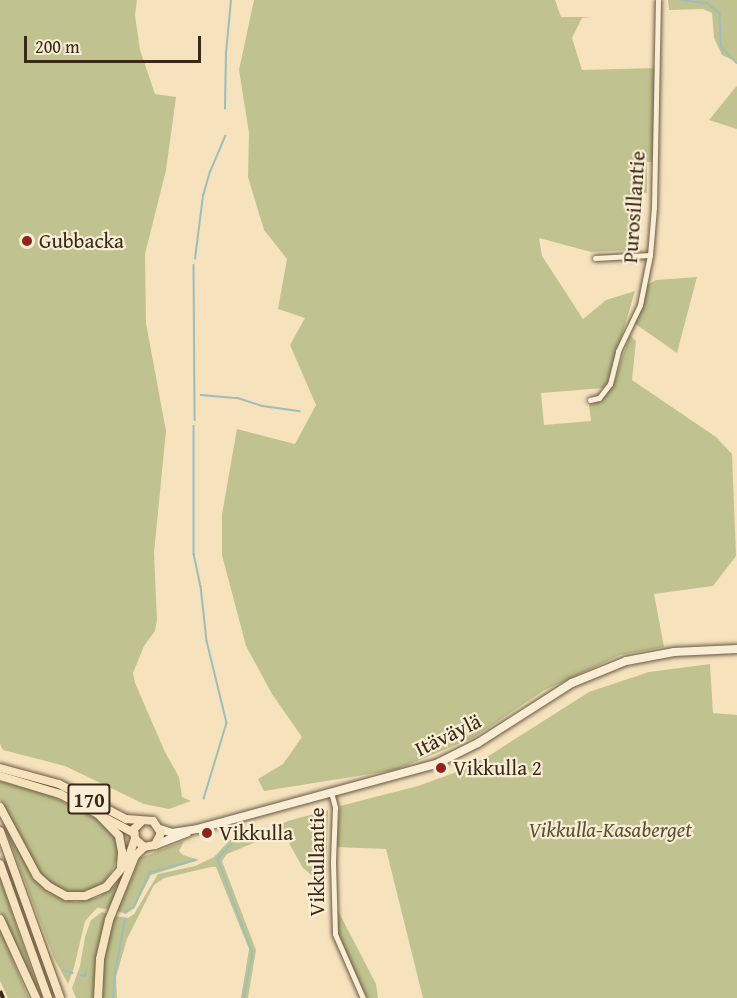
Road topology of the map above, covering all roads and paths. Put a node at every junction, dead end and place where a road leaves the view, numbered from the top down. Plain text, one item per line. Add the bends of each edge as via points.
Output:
1 (658, 0) edge
2 (650, 255) junction
3 (595, 258) dead end
4 (590, 400) dead end
5 (737, 649) edge
6 (0, 768) edge
7 (0, 776) edge
8 (331, 792) junction
9 (0, 807) edge
10 (97, 813) junction
11 (141, 822) junction
12 (160, 829) junction
13 (197, 829) junction
14 (0, 831) edge
15 (134, 836) junction
16 (155, 845) junction
17 (144, 847) junction
18 (0, 864) edge
19 (120, 871) junction
20 (0, 919) edge
21 (36, 998) edge
22 (48, 998) edge
23 (60, 998) edge
24 (98, 998) edge
25 (363, 998) edge

1 - 2 street, Purosillantie
2 - 3 street
2 - 4 street, Purosillantie via 640,305 618,351 610,384 599,398
5 - 8 main road, Itäväylä via 644,657 594,672 446,760
6 - 11 main road, 170 via 59,784 119,817
7 - 10 main road, 170 via 46,789
8 - 13 main road, Itäväylä
8 - 25 street, Vikkullantie via 335,807 335,934
9 - 19 main road via 37,876 58,892 78,897 92,894 106,887
10 - 15 main road, 170
10 - 19 main road via 119,836
11 - 12 main road via 153,822
11 - 15 main road
12 - 13 main road, Itäväylä via 172,833
12 - 16 main road
13 - 16 main road, Itäväylä
14 - 23 main road
15 - 17 main road
15 - 19 main road via 131,854
16 - 17 main road
17 - 24 main road via 135,856 109,920 100,959
18 - 22 main road
20 - 21 main road

